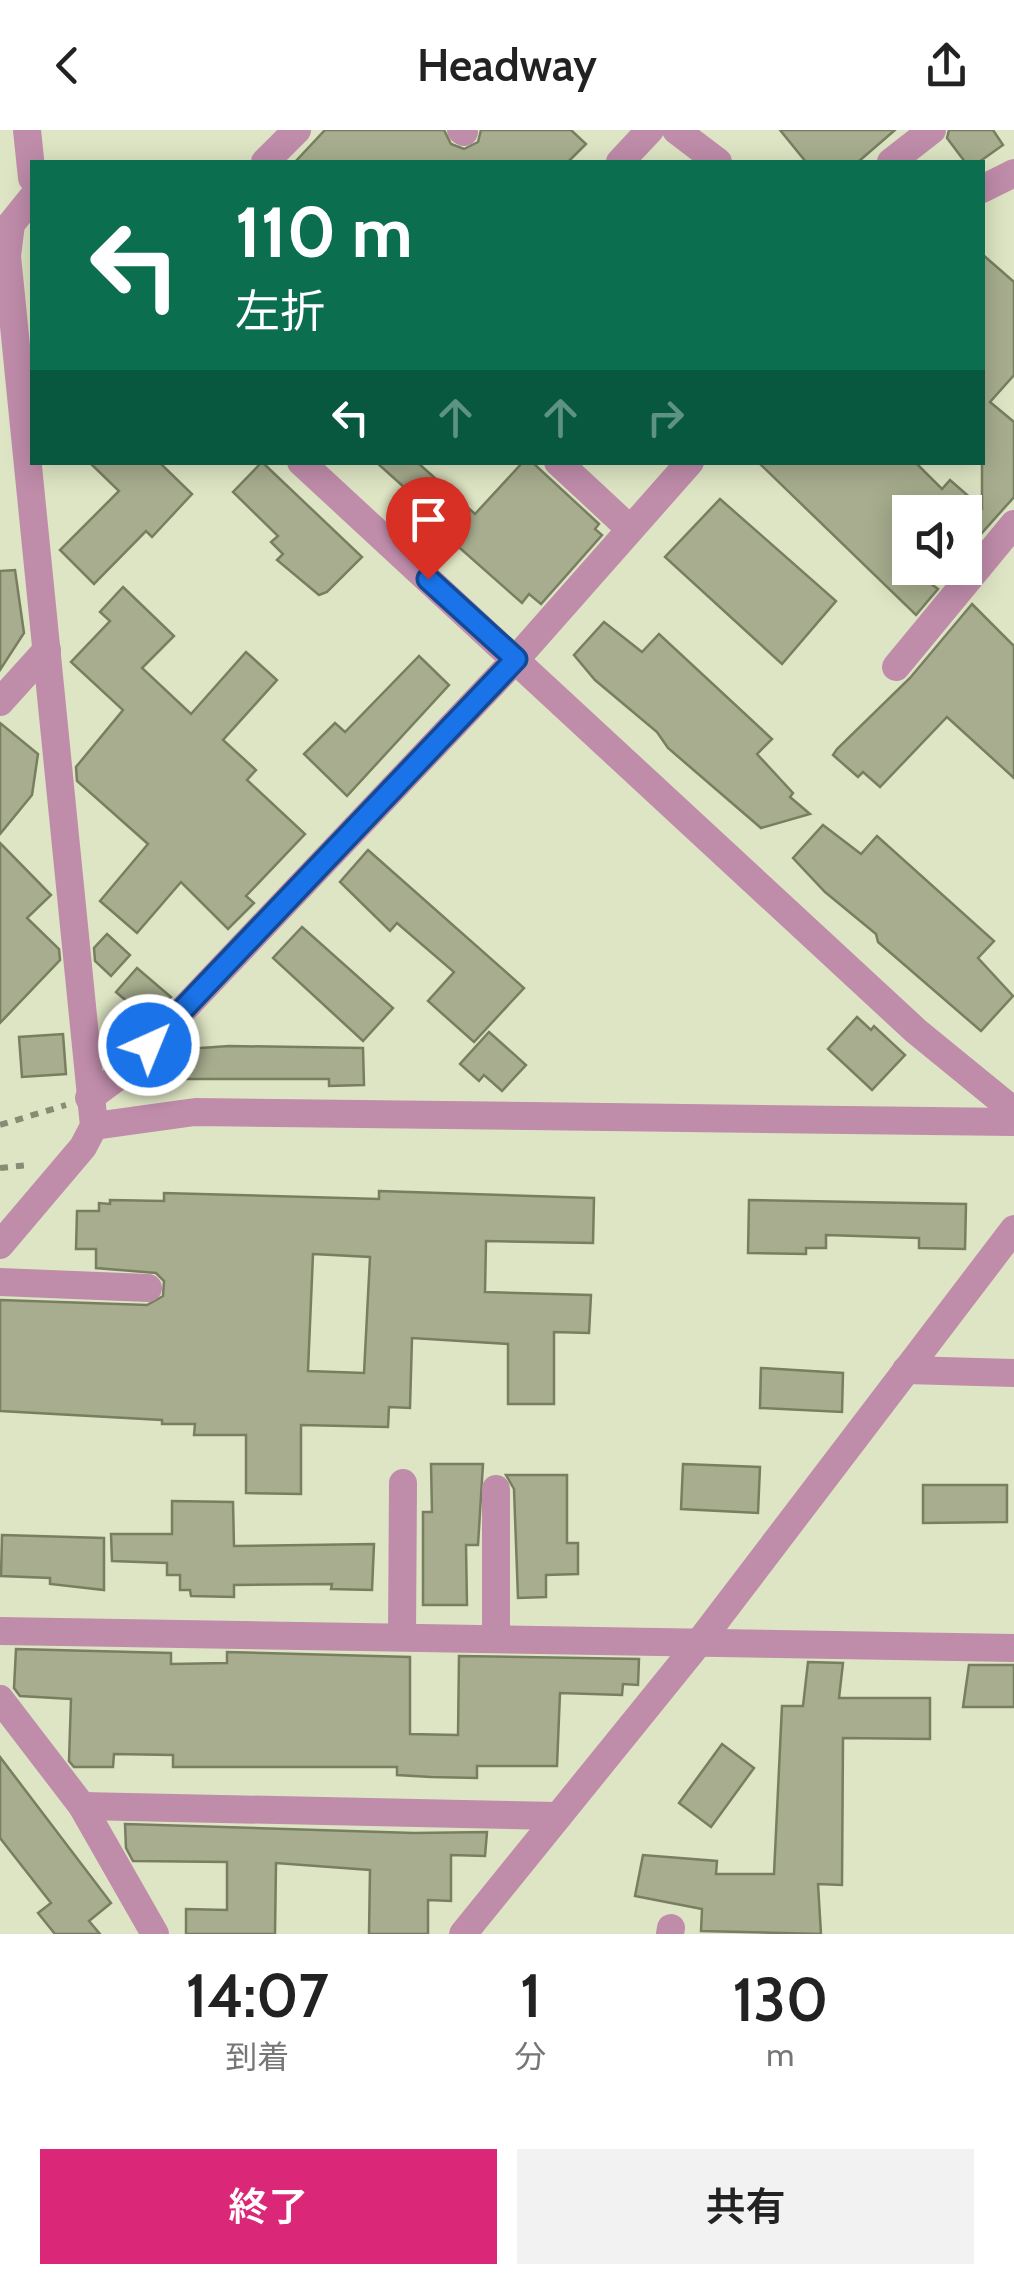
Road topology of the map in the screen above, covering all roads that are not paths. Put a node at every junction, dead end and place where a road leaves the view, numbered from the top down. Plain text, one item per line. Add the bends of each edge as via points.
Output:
1 (27, 130) edge
2 (298, 130) edge
3 (650, 130) edge
4 (676, 130) edge
5 (932, 130) edge
6 (30, 160) edge
7 (267, 160) edge
8 (622, 160) edge
9 (715, 160) edge
10 (894, 160) edge
11 (1014, 174) edge
12 (985, 187) edge
13 (30, 200) edge
14 (19, 400) junction
15 (0, 423) edge
16 (304, 465) edge
17 (561, 465) edge
18 (687, 465) edge
19 (1014, 524) edge
20 (630, 529) junction
21 (47, 650) junction
22 (516, 659) junction
23 (896, 667) dead end
24 (0, 702) edge
25 (1014, 1111) edge
26 (92, 1112) junction
27 (1014, 1122) edge
28 (1014, 1229) edge
29 (0, 1245) edge
30 (0, 1282) edge
31 (148, 1288) dead end
32 (906, 1370) junction
33 (1014, 1373) edge
34 (403, 1483) dead end
35 (496, 1490) dead end
36 (0, 1631) edge
37 (402, 1637) junction
38 (496, 1638) junction
39 (700, 1640) junction
40 (1014, 1648) edge
41 (0, 1698) edge
42 (82, 1806) junction
43 (558, 1816) junction
44 (155, 1934) edge
45 (463, 1934) edge

1 - 6 street
2 - 7 street
3 - 8 street
4 - 9 street
5 - 10 street
11 - 12 street
13 - 14 street via 11,224 7,256
14 - 15 street
14 - 21 street
16 - 22 street
17 - 20 street
18 - 20 street
19 - 23 street
20 - 22 street
21 - 24 street
21 - 26 street
22 - 25 street via 916,1031
22 - 26 street
26 - 27 street
26 - 29 street via 83,1147
28 - 32 street
30 - 31 street
32 - 33 street
32 - 39 street
34 - 37 street
35 - 38 street
36 - 37 street
37 - 38 street
38 - 39 street
39 - 40 street
39 - 43 street
41 - 42 street
42 - 43 street
42 - 44 street
43 - 45 street

